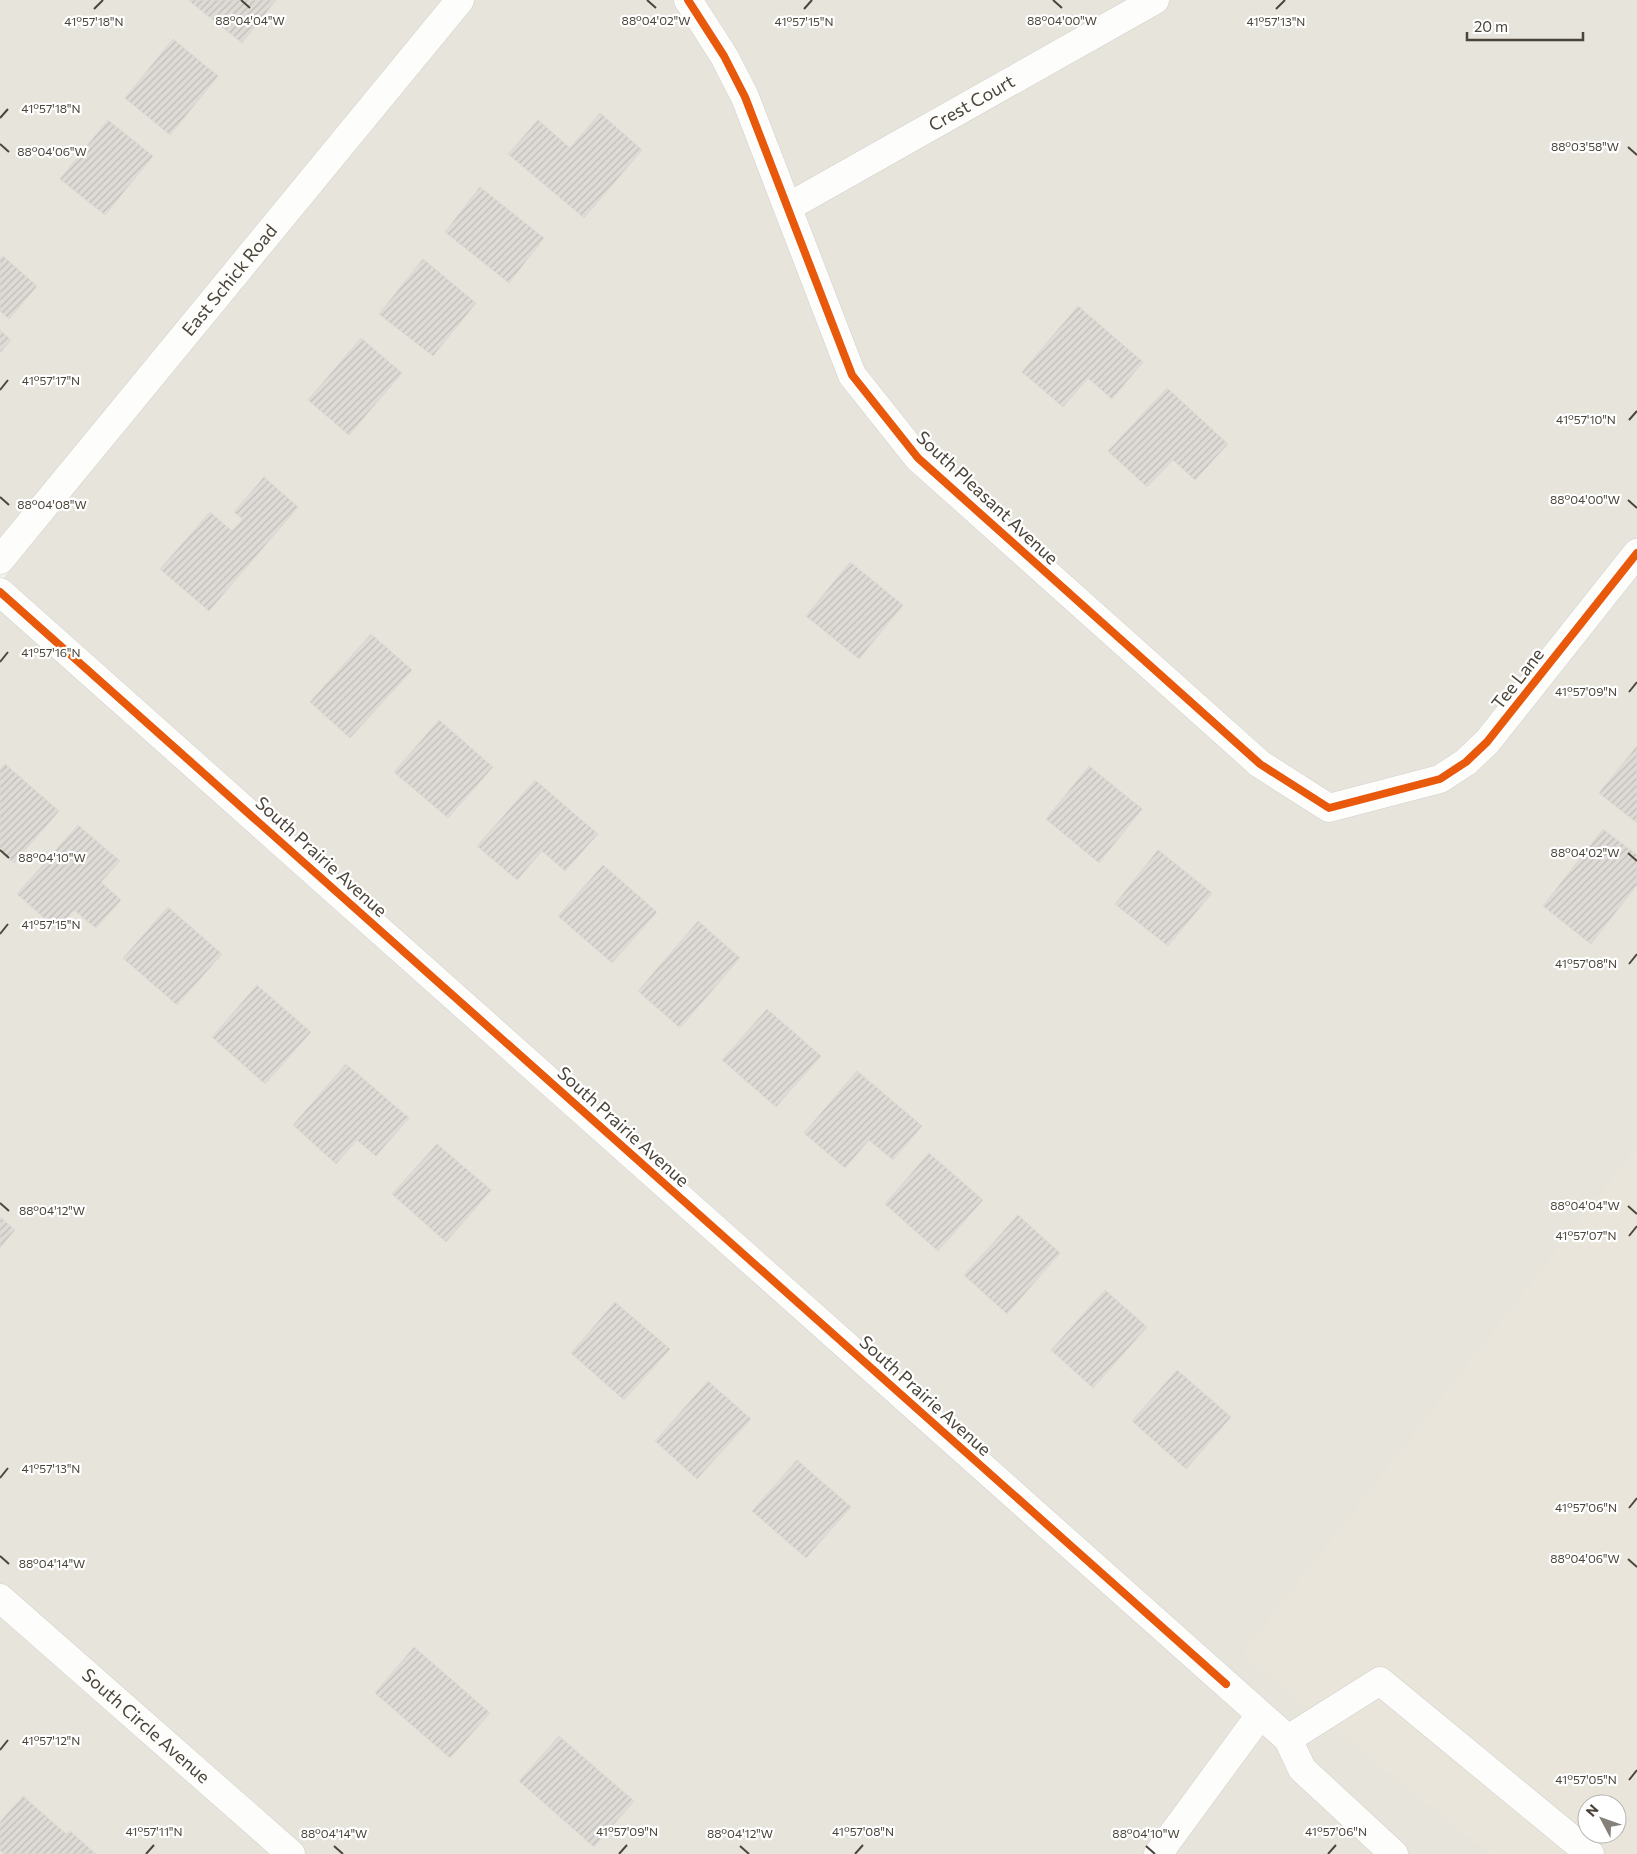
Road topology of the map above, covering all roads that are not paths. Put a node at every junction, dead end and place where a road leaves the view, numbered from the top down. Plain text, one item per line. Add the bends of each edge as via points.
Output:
1 (460, 0) edge
2 (688, 0) edge
3 (1155, 0) edge
4 (788, 207) junction
5 (1637, 553) edge
6 (0, 560) edge
7 (0, 592) edge
8 (1398, 790) joint
9 (0, 1598) edge
10 (1260, 1715) junction
11 (1288, 1739) junction
12 (291, 1854) edge
13 (1158, 1854) edge
14 (1394, 1854) edge
15 (1590, 1854) edge

1 - 6 street, East Schick Road
2 - 4 street, South Pleasant Avenue via 724,56 745,97
3 - 4 street, Crest Court
4 - 8 street, South Pleasant Avenue via 852,375 918,458 1260,764 1329,808
5 - 8 street, Tee Lane via 1487,742 1466,762 1440,779
7 - 10 street, South Prairie Avenue
9 - 12 street, South Circle Avenue
10 - 11 street, South Prairie Avenue
10 - 13 street
11 - 14 street via 1302,1769
11 - 15 street via 1380,1681

